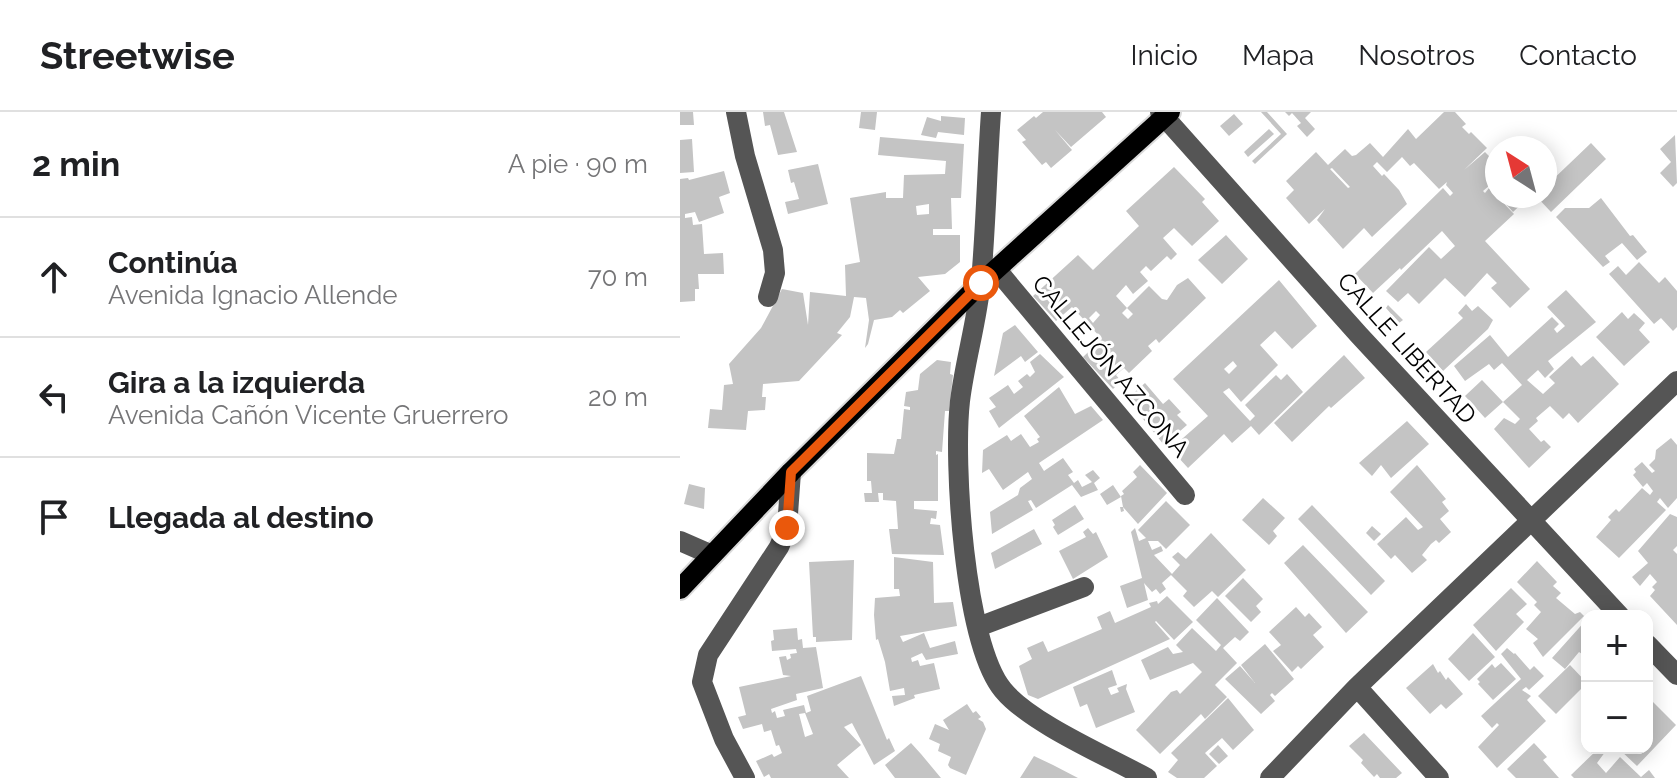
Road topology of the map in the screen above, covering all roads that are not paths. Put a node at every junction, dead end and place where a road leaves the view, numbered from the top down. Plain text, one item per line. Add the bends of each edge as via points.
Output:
1 (736, 112) edge
2 (991, 112) edge
3 (1165, 114) edge
4 (997, 270) junction
5 (981, 283) junction
6 (768, 297) dead end
7 (1677, 381) edge
8 (791, 472) junction
9 (1185, 495) dead end
10 (1529, 520) junction
11 (680, 541) edge
12 (712, 555) junction
13 (1084, 587) dead end
14 (680, 589) edge
15 (1614, 610) edge
16 (978, 627) junction
17 (1653, 650) edge
18 (1677, 675) edge
19 (1357, 687) junction
20 (745, 778) edge
21 (1147, 778) edge
22 (1270, 778) edge
23 (1439, 778) edge

1 - 6 street via 773,250 775,273
2 - 5 street
3 - 4 main road
3 - 10 street, CALLE LIBERTAD
4 - 5 main road
4 - 9 street, CALLEJÓN AZCONA
5 - 8 main road
5 - 16 street via 960,402 957,466 960,522
7 - 10 street
8 - 12 main road
8 - 20 street via 787,528 779,547 708,655 702,682
10 - 15 street, CALLE LIBERTAD
10 - 19 street
11 - 12 street
12 - 14 main road
13 - 16 street
16 - 21 street via 990,671 1021,709
17 - 18 street
19 - 22 street
19 - 23 street

